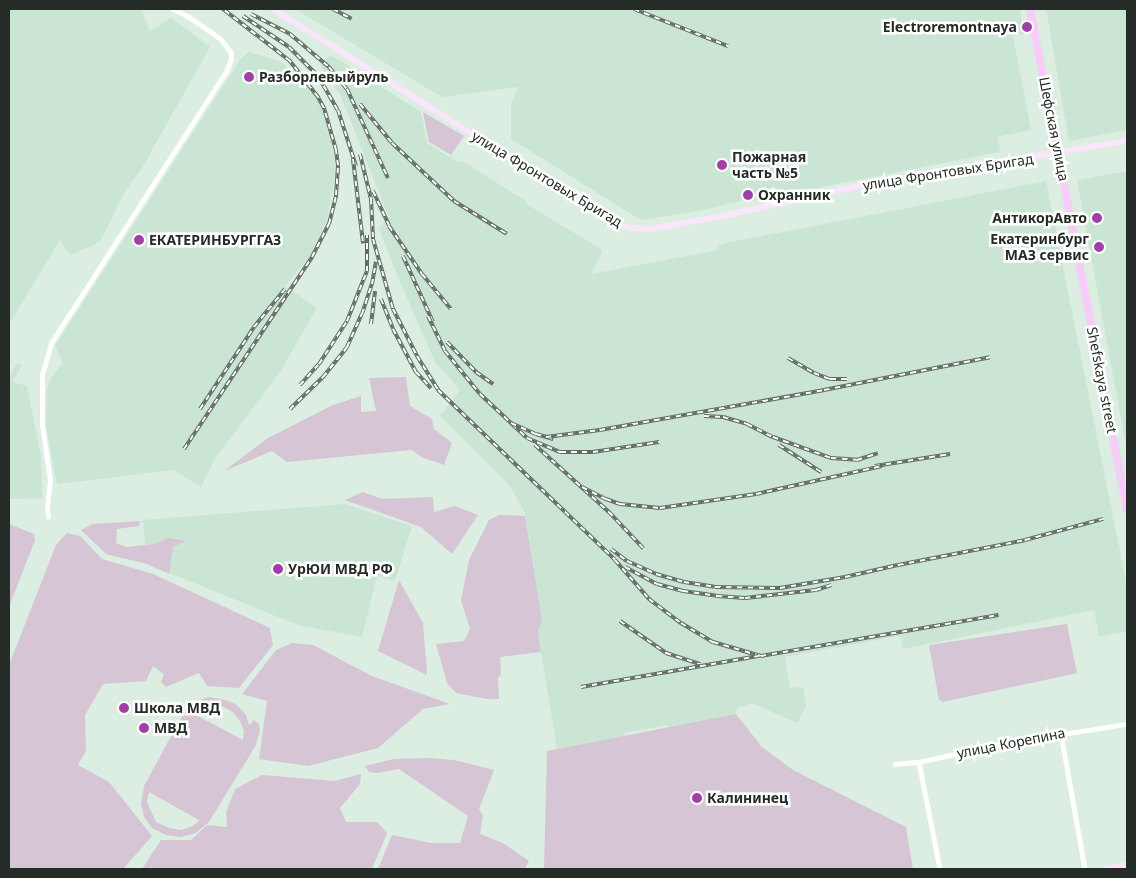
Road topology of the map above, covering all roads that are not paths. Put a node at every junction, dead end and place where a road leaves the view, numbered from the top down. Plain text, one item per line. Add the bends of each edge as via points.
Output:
1 (172, 9) edge
2 (273, 9) edge
3 (1030, 9) edge
4 (1127, 141) edge
5 (1059, 154) junction
6 (1127, 510) edge
7 (48, 517) dead end
8 (1127, 724) edge
9 (1061, 733) junction
10 (919, 762) junction
11 (895, 764) dead end
12 (1127, 866) edge
13 (940, 869) edge
14 (1085, 869) edge
15 (1107, 869) edge

1 - 7 street via 220,39 232,53 231,59 228,70 51,343 42,375 42,424 50,481
2 - 5 main road, улица Фронтовых Бригад via 612,222 632,228 651,229 872,183
3 - 5 main road, Шефская улица
4 - 5 main road
5 - 6 main road, Шефская улица
8 - 9 street, улица Корепина
9 - 10 street, улица Корепина
9 - 14 street
10 - 11 street, улица Корепина
10 - 13 street
12 - 15 main road

